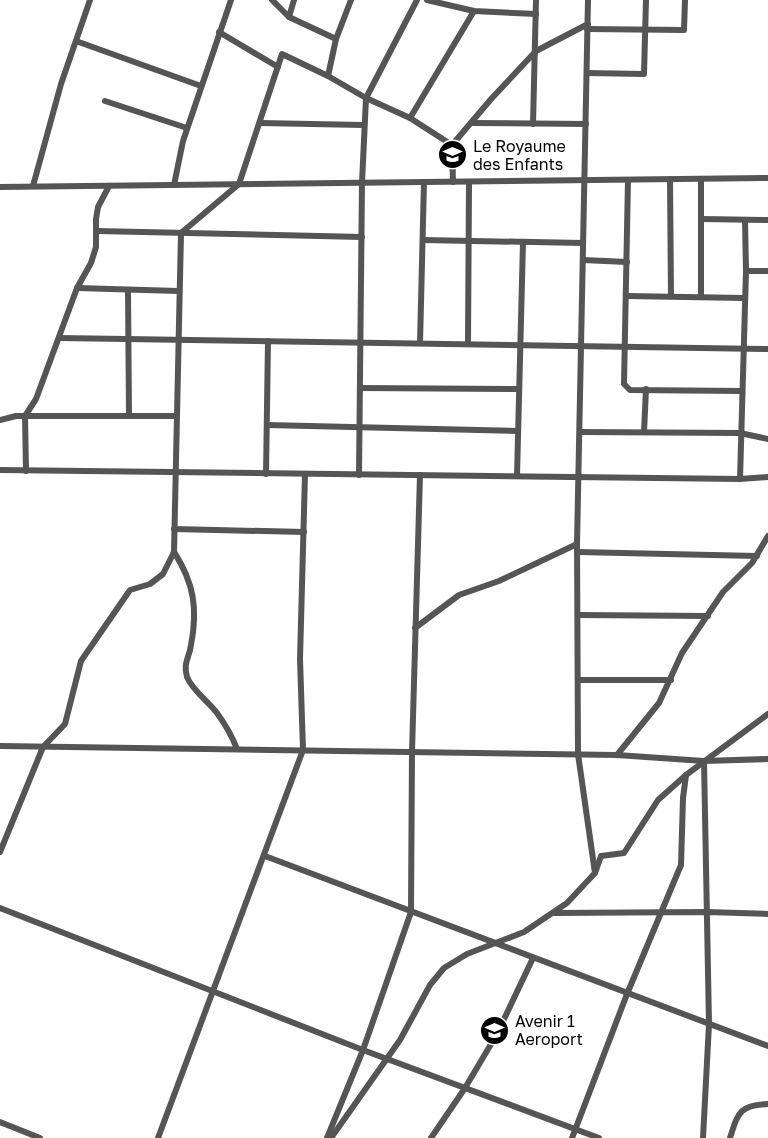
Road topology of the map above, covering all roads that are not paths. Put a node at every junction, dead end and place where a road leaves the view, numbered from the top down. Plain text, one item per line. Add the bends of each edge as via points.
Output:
1 (90, 0) edge
2 (231, 0) edge
3 (272, 0) edge
4 (294, 0) edge
5 (351, 0) edge
6 (417, 0) edge
7 (427, 0) edge
8 (536, 0) edge
9 (588, 0) edge
10 (646, 0) edge
11 (685, 0) edge
12 (474, 11) junction
13 (536, 14) junction
14 (289, 17) junction
15 (587, 27) junction
16 (646, 29) junction
17 (219, 33) junction
18 (336, 39) junction
19 (76, 40) junction
20 (536, 51) junction
21 (278, 67) junction
22 (587, 73) junction
23 (328, 76) junction
24 (201, 86) junction
25 (366, 98) junction
26 (105, 101) dead end
27 (410, 118) junction
28 (260, 123) junction
29 (471, 123) junction
30 (533, 124) junction
31 (586, 124) junction
32 (363, 125) junction
33 (187, 128) junction
34 (452, 145) junction
35 (768, 178) edge
36 (670, 179) junction
37 (701, 179) junction
38 (585, 180) junction
39 (628, 180) junction
40 (424, 182) junction
41 (453, 182) junction
42 (469, 182) junction
43 (362, 183) junction
44 (239, 184) junction
45 (174, 185) junction
46 (33, 186) junction
47 (109, 186) junction
48 (0, 187) edge
49 (701, 219) junction
50 (745, 220) junction
51 (768, 220) edge
52 (97, 231) junction
53 (181, 233) junction
54 (362, 237) junction
55 (423, 240) junction
56 (470, 241) junction
57 (523, 242) junction
58 (583, 243) junction
59 (583, 260) junction
60 (627, 262) junction
61 (746, 271) junction
62 (768, 271) edge
63 (77, 288) junction
64 (128, 290) junction
65 (178, 291) junction
66 (626, 296) junction
67 (671, 296) junction
68 (701, 297) junction
69 (744, 298) junction
70 (59, 338) junction
71 (128, 339) junction
72 (177, 340) junction
73 (268, 341) junction
74 (361, 343) junction
75 (420, 343) junction
76 (468, 343) junction
77 (520, 344) junction
78 (582, 345) junction
79 (625, 347) junction
80 (743, 349) junction
81 (768, 349) edge
82 (360, 388) junction
83 (646, 389) junction
84 (519, 390) junction
85 (742, 391) junction
86 (25, 416) junction
87 (129, 416) junction
88 (176, 416) junction
89 (0, 420) edge
90 (267, 425) junction
91 (360, 427) junction
92 (518, 431) junction
93 (580, 432) junction
94 (644, 432) junction
95 (740, 434) junction
96 (768, 439) edge
97 (0, 470) edge
98 (26, 471) junction
99 (175, 472) junction
100 (266, 474) junction
101 (305, 474) junction
102 (359, 475) junction
103 (420, 475) junction
104 (517, 476) junction
105 (579, 477) junction
106 (768, 477) edge
107 (740, 479) junction
108 (174, 529) junction
109 (304, 532) junction
110 (768, 536) edge
111 (578, 544) junction
112 (174, 552) junction
113 (578, 552) junction
114 (757, 556) junction
115 (578, 615) junction
116 (708, 616) junction
117 (415, 628) junction
118 (578, 680) junction
119 (671, 680) junction
120 (768, 714) edge
121 (0, 746) edge
122 (43, 747) junction
123 (237, 749) junction
124 (303, 750) junction
125 (412, 752) junction
126 (578, 754) junction
127 (617, 755) junction
128 (768, 759) edge
129 (704, 761) junction
130 (686, 775) junction
131 (0, 852) edge
132 (265, 856) junction
133 (595, 873) junction
134 (0, 908) edge
135 (411, 912) junction
136 (663, 912) junction
137 (707, 912) junction
138 (553, 913) junction
139 (768, 915) edge
140 (492, 943) junction
141 (533, 958) junction
142 (214, 991) junction
143 (627, 994) junction
144 (709, 1024) junction
145 (768, 1046) edge
146 (363, 1050) junction
147 (386, 1059) junction
148 (465, 1088) junction
149 (768, 1104) edge
150 (0, 1122) edge
151 (576, 1129) junction
152 (40, 1138) edge
153 (158, 1138) edge
154 (329, 1138) edge
155 (431, 1138) edge
156 (572, 1138) edge
157 (599, 1138) edge
158 (703, 1138) edge
159 (730, 1138) edge

1 - 19 street
2 - 17 street
3 - 14 street
4 - 14 street
5 - 18 street
6 - 25 street
7 - 12 street
8 - 13 street
9 - 15 street
10 - 16 street
11 - 16 street via 684,30
12 - 13 street
12 - 27 street
13 - 20 street
14 - 18 street
15 - 16 street
15 - 20 street
15 - 22 street
16 - 22 street via 644,74
17 - 21 street
17 - 24 street
18 - 23 street
19 - 24 street
19 - 46 street
20 - 29 street
20 - 30 street
21 - 23 street via 282,54
21 - 28 street
22 - 31 street
23 - 25 street
24 - 33 street
25 - 27 street
25 - 32 street
26 - 33 street
27 - 34 street
28 - 32 street
28 - 44 street
29 - 30 street
29 - 34 street
30 - 31 street
31 - 38 street
32 - 43 street
33 - 45 street
34 - 41 street
35 - 37 street
36 - 37 street
36 - 39 street
36 - 67 street
37 - 49 street
38 - 39 street
38 - 42 street
38 - 58 street
39 - 60 street
40 - 41 street
40 - 43 street
40 - 55 street
41 - 42 street
42 - 56 street
43 - 44 street
43 - 54 street
44 - 45 street
44 - 53 street
45 - 47 street
46 - 47 street
46 - 48 street
47 - 52 street via 98,207
49 - 50 street
49 - 68 street
50 - 51 street
50 - 61 street
52 - 53 street
52 - 63 street via 96,247
53 - 54 street
53 - 65 street
54 - 74 street
55 - 56 street
55 - 75 street
56 - 57 street
56 - 76 street
57 - 58 street
57 - 77 street
58 - 59 street
59 - 60 street
59 - 78 street
60 - 66 street
61 - 62 street
61 - 69 street
63 - 64 street
63 - 70 street
64 - 65 street
64 - 71 street
65 - 72 street
66 - 67 street
66 - 79 street
67 - 68 street
68 - 69 street
69 - 80 street
70 - 71 street
70 - 86 street via 36,399
71 - 72 street
71 - 87 street
72 - 73 street
72 - 88 street
73 - 74 street
73 - 90 street
74 - 75 street
74 - 82 street
75 - 76 street
76 - 77 street
77 - 78 street
77 - 84 street
78 - 79 street
78 - 93 street
79 - 80 street
79 - 83 street via 624,384 630,390
80 - 81 street
80 - 85 street
82 - 84 street
82 - 91 street
83 - 85 street
83 - 94 street
84 - 92 street
85 - 95 street
86 - 87 street
86 - 89 street
86 - 98 street
87 - 88 street
88 - 99 street
90 - 91 street
90 - 100 street
91 - 92 street
91 - 102 street
92 - 104 street
93 - 94 street
93 - 105 street
94 - 95 street
95 - 96 street
95 - 107 street
97 - 98 street
98 - 99 street
99 - 100 street
99 - 108 street
100 - 101 street
101 - 102 street
101 - 109 street
102 - 103 street
103 - 104 street
103 - 117 street
104 - 105 street
105 - 107 street
105 - 111 street
106 - 107 street
108 - 109 street
108 - 112 street
109 - 124 street via 300,659
110 - 114 street
111 - 113 street
111 - 117 street via 459,595
112 - 122 street via 163,574 150,584 130,590 81,661 64,724
112 - 123 street via 185,570 195,608 191,648 184,665 188,680 216,712
113 - 114 street
113 - 115 street
114 - 116 street via 723,592
115 - 116 street
115 - 118 street
116 - 119 street via 682,653
117 - 125 street
118 - 119 street
118 - 126 street
119 - 127 street via 654,710
120 - 129 street
121 - 122 street
122 - 123 street
122 - 131 street
123 - 124 street
124 - 125 street
124 - 132 street
125 - 126 street
125 - 135 street
126 - 127 street
126 - 133 street
127 - 129 street
128 - 129 street
129 - 130 street
129 - 137 street
130 - 133 street via 658,800 624,853 601,856
130 - 136 street via 681,865
132 - 135 street
132 - 142 street
133 - 138 street
134 - 142 street
135 - 140 street
135 - 146 street
136 - 137 street
136 - 138 street
136 - 143 street
137 - 139 street
137 - 144 street
138 - 140 street via 524,932
140 - 141 street
140 - 147 street via 444,968
141 - 143 street
141 - 148 street via 497,1034
142 - 146 street
142 - 153 street
143 - 144 street
143 - 151 street
144 - 145 street
144 - 158 street
146 - 147 street
146 - 154 street
147 - 148 street
147 - 154 street
148 - 151 street
148 - 155 street
149 - 159 street via 752,1104 738,1115
150 - 152 street
151 - 156 street
151 - 157 street

